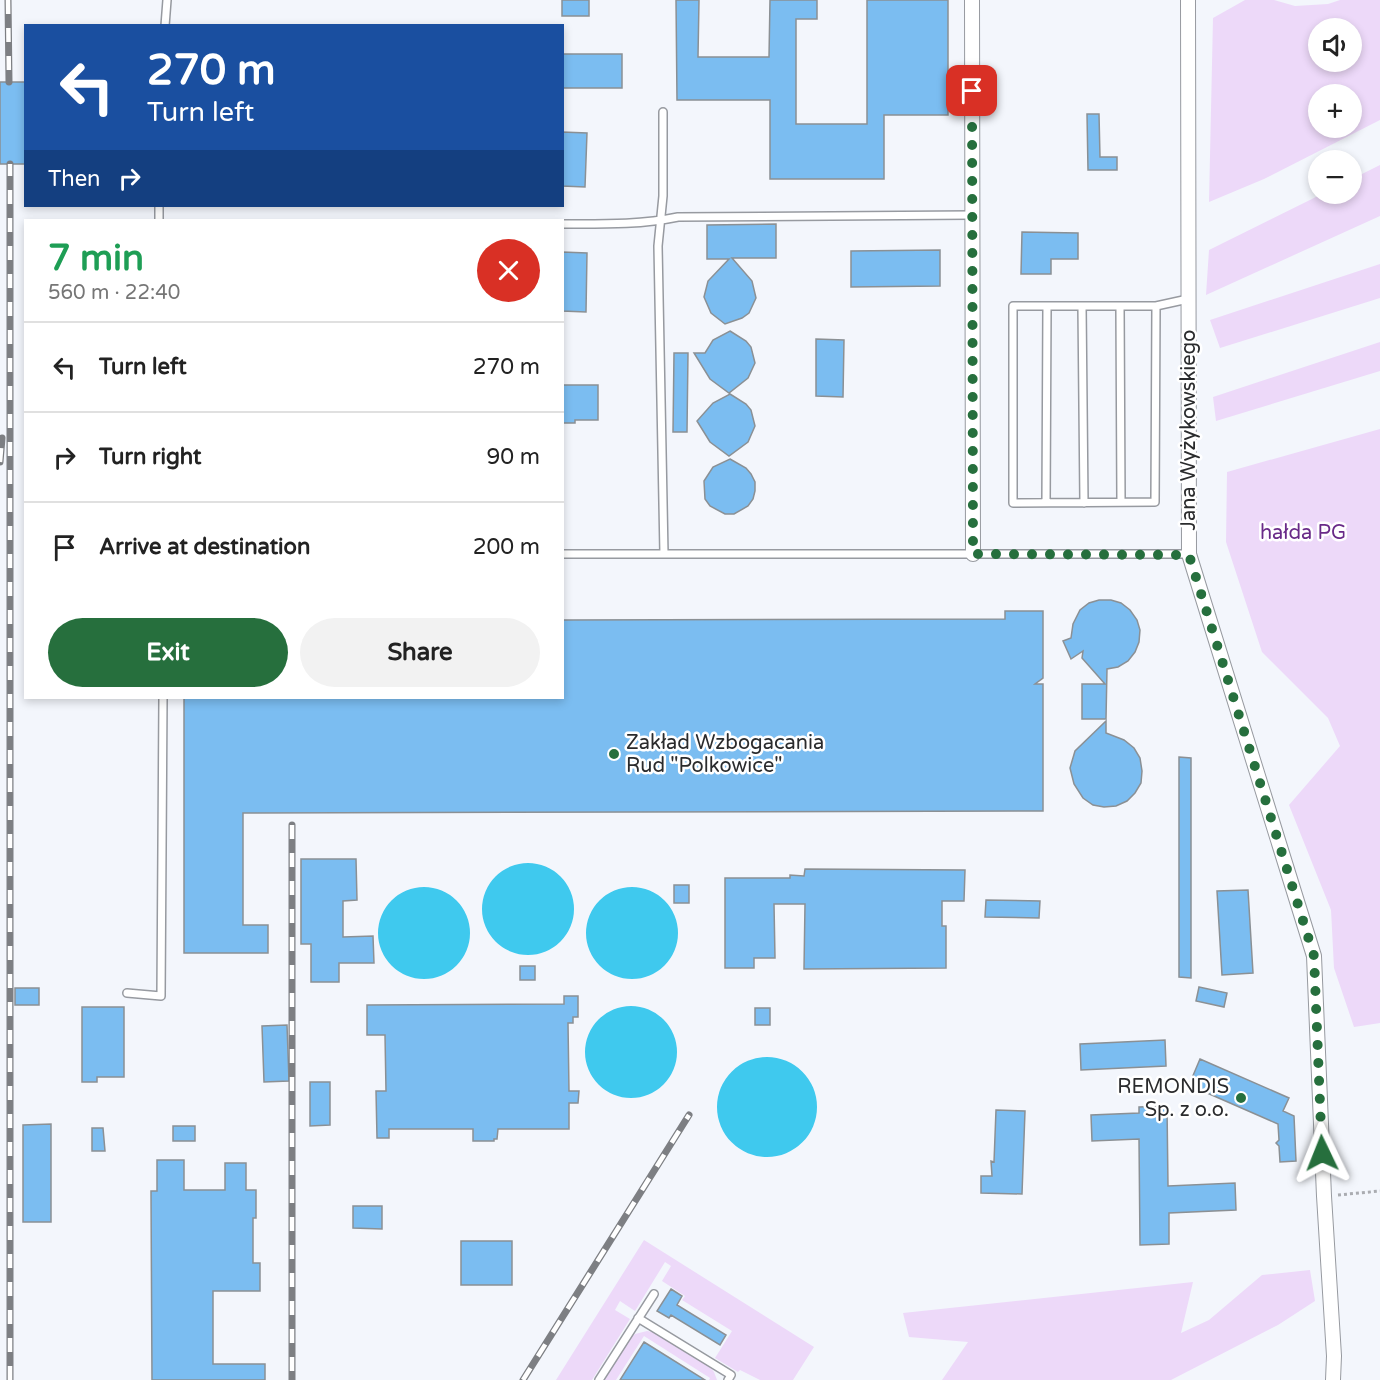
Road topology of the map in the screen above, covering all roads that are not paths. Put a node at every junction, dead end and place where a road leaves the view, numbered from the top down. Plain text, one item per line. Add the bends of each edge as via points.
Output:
1 (167, 0) edge
2 (972, 0) edge
3 (1188, 0) edge
4 (165, 24) edge
5 (663, 112) dead end
6 (972, 215) junction
7 (659, 221) junction
8 (564, 224) edge
9 (1188, 299) junction
10 (1047, 306) junction
11 (1082, 306) junction
12 (1156, 306) junction
13 (1120, 307) junction
14 (1121, 502) junction
15 (1046, 503) junction
16 (1084, 503) junction
17 (564, 554) edge
18 (664, 554) junction
19 (973, 554) junction
20 (1189, 555) junction
21 (163, 699) edge
22 (126, 993) dead end
23 (654, 1294) dead end
24 (638, 1318) junction
25 (599, 1380) edge
26 (728, 1380) edge
27 (1334, 1380) edge

1 - 4 lane
2 - 6 street
3 - 9 street, Jana Wyżykowskiego
5 - 7 lane via 663,196
6 - 7 lane via 678,217
6 - 19 street
7 - 8 lane
7 - 18 lane
9 - 12 lane
9 - 20 street, Jana Wyżykowskiego
10 - 11 lane
10 - 15 lane
10 - 15 lane via 1013,306 1013,503
11 - 13 lane
11 - 16 lane
12 - 13 lane
12 - 14 lane via 1155,502
13 - 14 lane
14 - 16 lane
15 - 16 lane
17 - 18 lane
18 - 19 lane
19 - 20 lane
20 - 27 street, Jana Wyżykowskiego via 1314,956
21 - 22 lane via 161,996
23 - 24 lane
24 - 25 lane
24 - 26 lane via 731,1375

